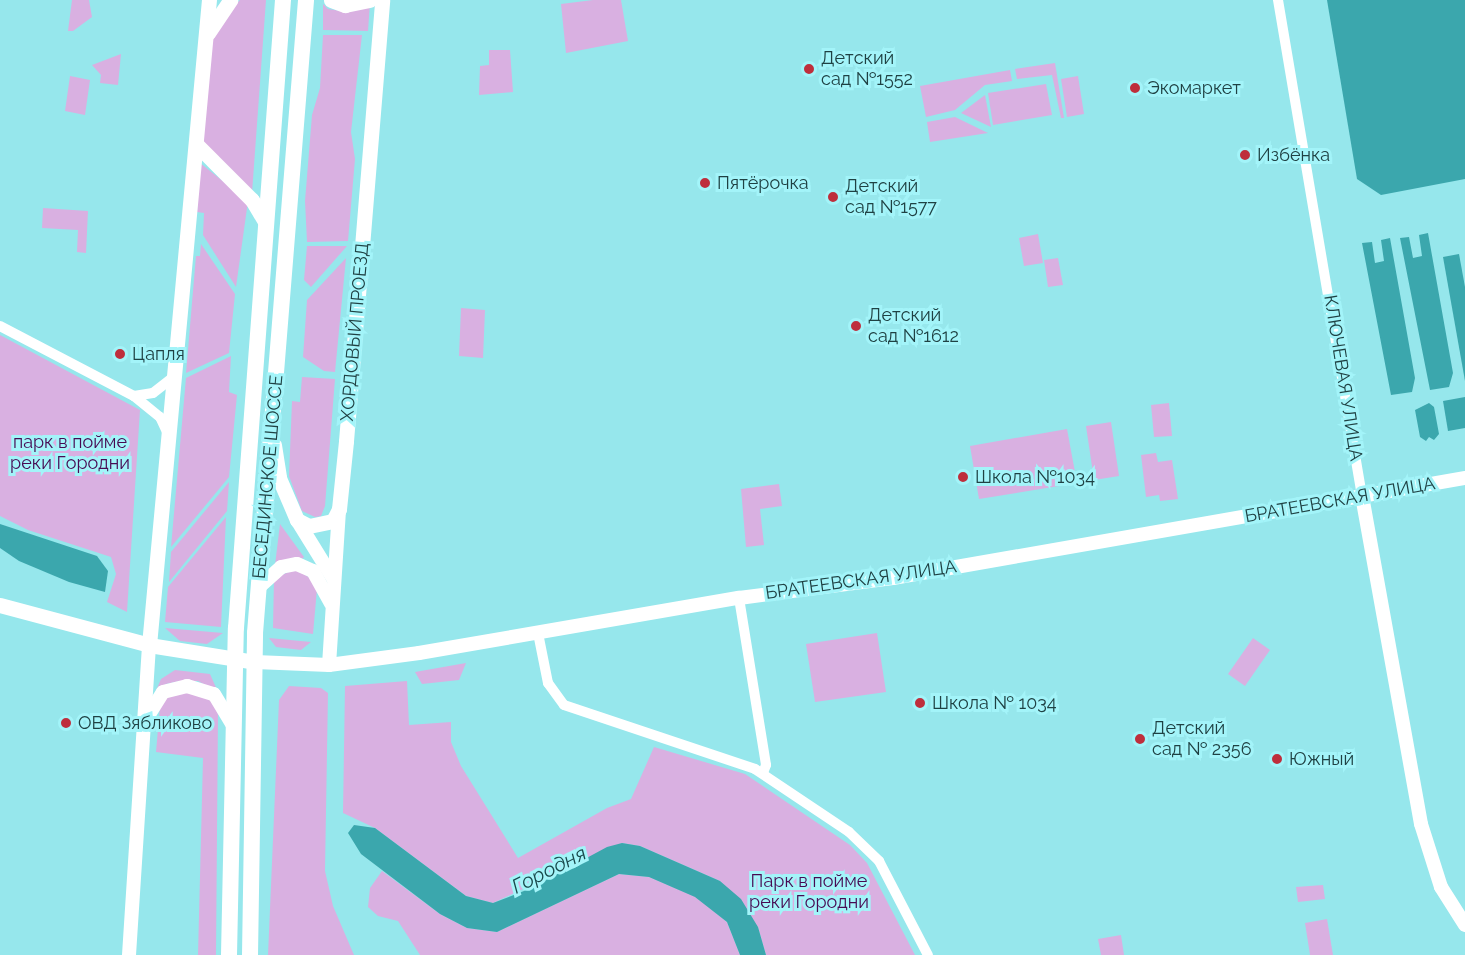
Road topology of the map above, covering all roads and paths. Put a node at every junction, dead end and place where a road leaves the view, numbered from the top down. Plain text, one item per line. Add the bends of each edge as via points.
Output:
1 (209, 0) edge
2 (230, 0) edge
3 (283, 0) edge
4 (306, 0) edge
5 (331, 0) edge
6 (369, 0) edge
7 (382, 0) edge
8 (1278, 0) edge
9 (206, 39) junction
10 (196, 144) junction
11 (266, 223) junction
12 (0, 326) edge
13 (175, 376) junction
14 (134, 396) junction
15 (272, 434) junction
16 (169, 440) junction
17 (1465, 478) edge
18 (1362, 496) junction
19 (339, 509) junction
20 (297, 520) junction
21 (334, 580) junction
22 (259, 586) junction
23 (739, 598) junction
24 (0, 605) edge
25 (332, 605) junction
26 (538, 633) junction
27 (149, 645) junction
28 (234, 660) junction
29 (255, 662) junction
30 (329, 665) junction
31 (146, 720) junction
32 (232, 724) junction
33 (763, 773) junction
34 (1465, 925) edge
35 (129, 955) edge
36 (229, 955) edge
37 (250, 955) edge
38 (928, 955) edge

1 - 9 main road
2 - 9 main road
3 - 11 main road, БЕСЕДИНСКОЕ ШОССЕ
4 - 15 main road, БЕСЕДИНСКОЕ ШОССЕ
5 - 6 main road via 345,5
7 - 19 main road, ХОРДОВЫЙ ПРОЕЗД
8 - 18 street, КЛЮЧЕВАЯ УЛИЦА
9 - 10 main road
10 - 11 main road via 252,200
10 - 13 main road
11 - 28 main road, БЕСЕДИНСКОЕ ШОССЕ
12 - 14 street
13 - 14 street via 153,393
13 - 16 main road
14 - 16 street via 160,417
15 - 20 main road via 279,478
15 - 22 main road, БЕСЕДИНСКОЕ ШОССЕ
16 - 27 main road
17 - 18 street, БРАТЕЕВСКАЯ УЛИЦА
18 - 23 street, БРАТЕЕВСКАЯ УЛИЦА via 893,578
18 - 34 street, КЛЮЧЕВАЯ УЛИЦА via 1421,824 1441,887
19 - 20 main road via 326,526 309,526
19 - 21 street, ХОРДОВЫЙ ПРОЕЗД
20 - 21 street
21 - 25 street, ХОРДОВЫЙ ПРОЕЗД
22 - 25 street via 281,567 297,564 313,571
22 - 29 main road, БЕСЕДИНСКОЕ ШОССЕ
23 - 26 street, БРАТЕЕВСКАЯ УЛИЦА
23 - 33 street via 766,765
24 - 27 main road
25 - 30 street, ХОРДОВЫЙ ПРОЕЗД
26 - 30 street, БРАТЕЕВСКАЯ УЛИЦА
26 - 33 street via 548,682 564,705 734,759
27 - 28 main road
27 - 31 street
28 - 29 main road
28 - 32 main road, БЕСЕДИНСКОЕ ШОССЕ
29 - 30 street, БРАТЕЕВСКАЯ УЛИЦА
29 - 37 main road, БЕСЕДИНСКОЕ ШОССЕ
31 - 32 street via 163,692 187,686 214,694
31 - 35 street
32 - 36 main road, БЕСЕДИНСКОЕ ШОССЕ
33 - 38 street via 849,832 874,856

